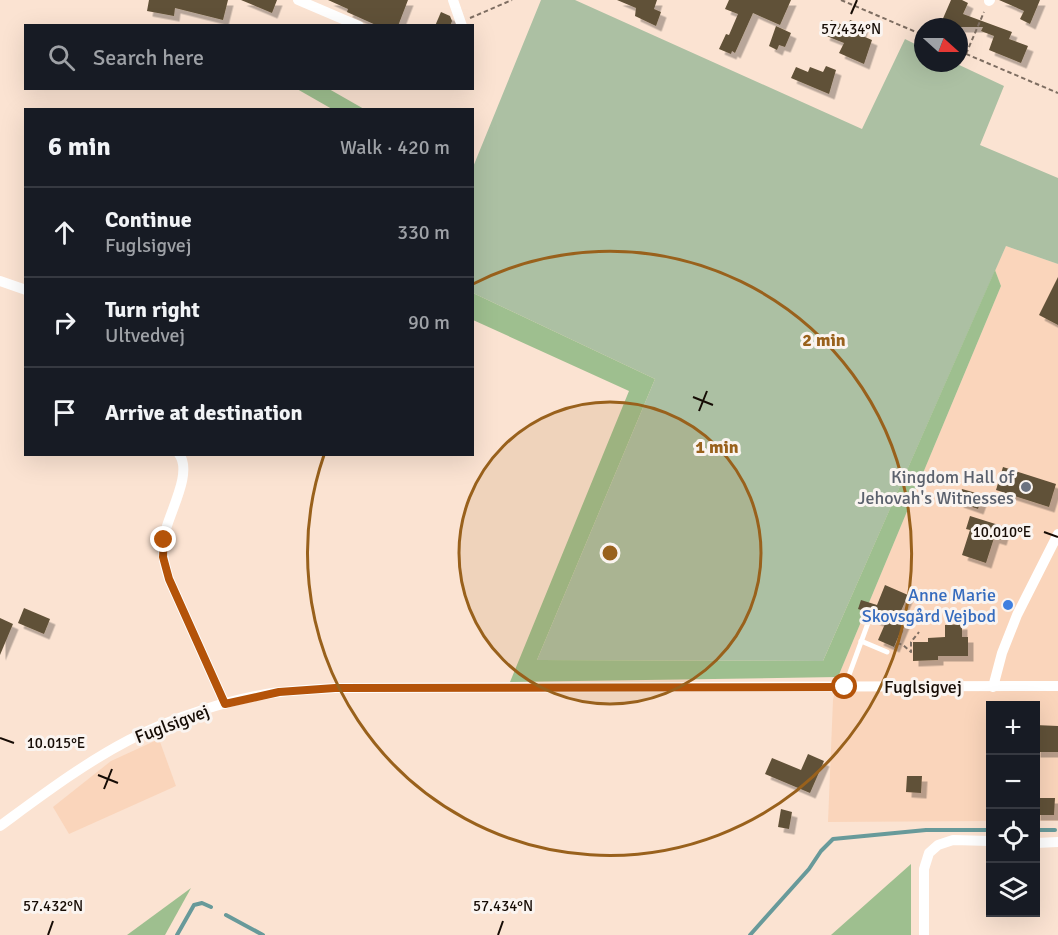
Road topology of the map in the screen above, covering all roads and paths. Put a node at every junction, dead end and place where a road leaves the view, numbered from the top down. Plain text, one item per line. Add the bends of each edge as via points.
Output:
1 (453, 0) edge
2 (512, 0) edge
3 (841, 0) edge
4 (302, 1) edge
5 (990, 1) edge
6 (462, 23) edge
7 (354, 24) edge
8 (914, 31) edge
9 (968, 50) edge
10 (968, 55) edge
11 (1058, 93) edge
12 (0, 281) edge
13 (24, 289) edge
14 (180, 456) edge
15 (1058, 534) edge
16 (918, 614) dead end
17 (868, 623) dead end
18 (919, 632) dead end
19 (861, 641) junction
20 (897, 643) junction
21 (887, 652) joint
22 (1058, 686) edge
23 (845, 687) junction
24 (993, 687) junction
25 (225, 704) junction
26 (0, 826) edge
27 (986, 841) edge
28 (1058, 842) edge
29 (1040, 843) edge
30 (924, 935) edge

1 - 6 street
2 - 6 path
3 - 8 path
4 - 7 street
5 - 9 path
10 - 11 path
12 - 13 street
14 - 25 street via 185,474 168,520 163,557 169,579
15 - 24 street via 1013,625
16 - 20 path via 906,622
17 - 19 lane
18 - 20 path via 910,642 911,652
19 - 21 lane
19 - 23 lane
20 - 21 path
22 - 24 street, Fuglsigvej
23 - 24 street, Fuglsigvej
23 - 25 street, Fuglsigvej via 335,688 279,692
25 - 26 street, Fuglsigvej via 129,740 65,779
27 - 30 street via 953,840 938,844 929,853 924,869
28 - 29 street

